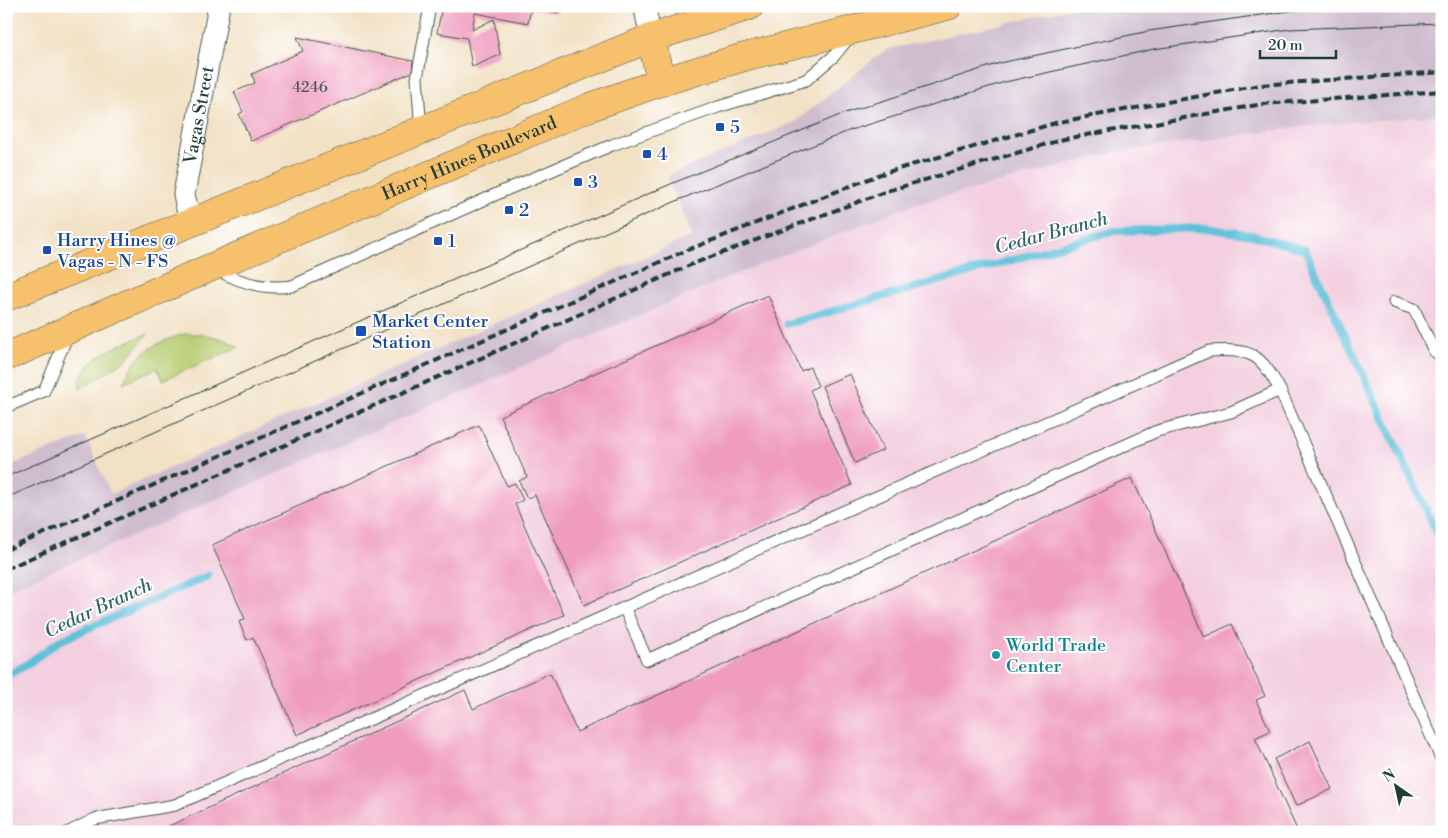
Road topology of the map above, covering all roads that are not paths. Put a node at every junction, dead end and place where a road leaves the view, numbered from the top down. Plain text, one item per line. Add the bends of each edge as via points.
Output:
1 (219, 6) edge
2 (430, 6) edge
3 (647, 6) edge
4 (750, 6) edge
5 (948, 6) edge
6 (856, 29) junction
7 (651, 38) junction
8 (661, 82) junction
9 (421, 130) junction
10 (190, 223) junction
11 (212, 267) junction
12 (6, 297) edge
13 (1394, 302) dead end
14 (70, 329) junction
15 (1442, 356) edge
16 (6, 357) edge
17 (1280, 390) junction
18 (6, 408) edge
19 (624, 607) junction
20 (1442, 761) edge
21 (69, 832) edge

1 - 10 street, Vagas Street via 184,194
2 - 9 lane via 417,78
3 - 7 street
4 - 7 main road
5 - 6 main road, Harry Hines Boulevard
6 - 8 main road, Harry Hines Boulevard
6 - 11 lane via 834,56 806,80 612,145 292,286 264,287 234,279
7 - 8 main road
7 - 9 main road
8 - 11 main road, Harry Hines Boulevard via 518,136
9 - 10 main road
10 - 12 main road
11 - 14 main road, Harry Hines Boulevard
13 - 15 lane via 1414,309 1434,351
14 - 16 main road, Harry Hines Boulevard
14 - 18 lane via 44,391
17 - 19 lane via 1266,364 1248,352 1209,351
17 - 19 lane via 1231,412 1157,432 647,660
17 - 20 lane
19 - 21 lane via 175,805 95,819

